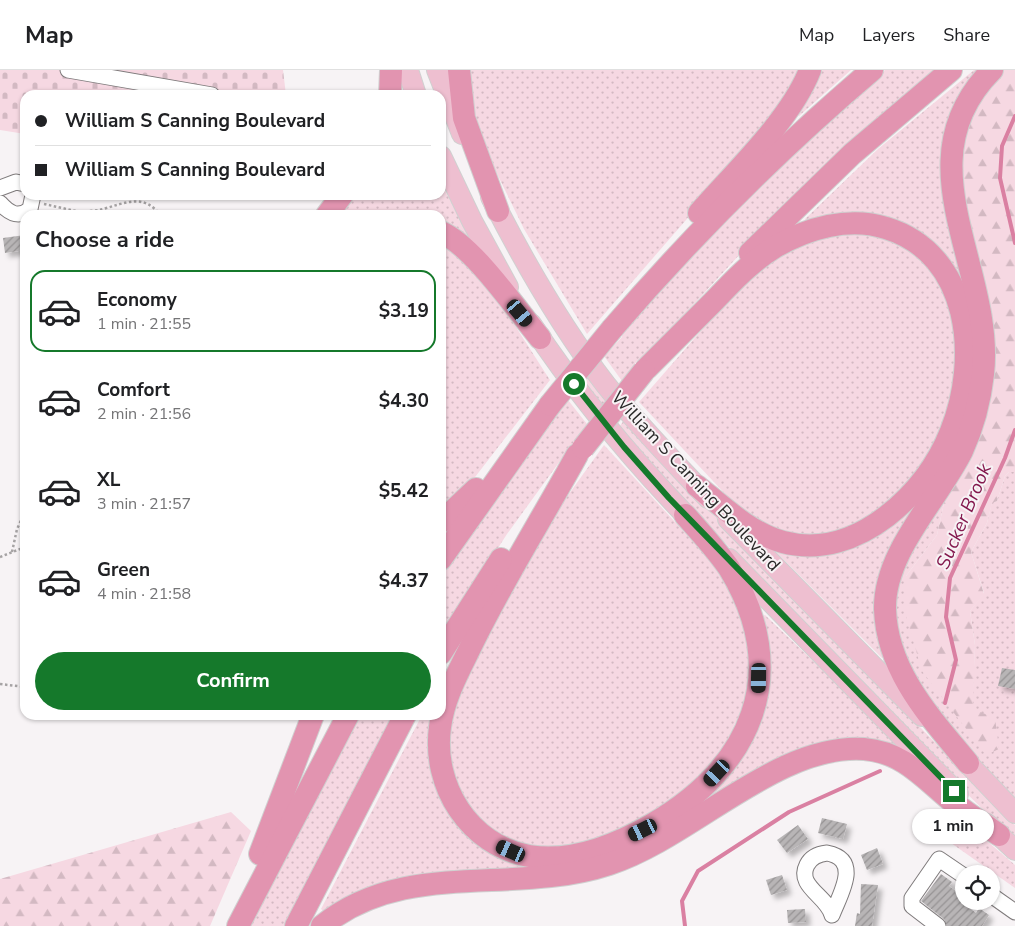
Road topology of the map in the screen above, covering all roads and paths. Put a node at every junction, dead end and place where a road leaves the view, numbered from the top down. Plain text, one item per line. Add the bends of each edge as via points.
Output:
1 (68, 70) edge
2 (391, 70) edge
3 (408, 70) edge
4 (437, 70) edge
5 (459, 70) edge
6 (810, 70) edge
7 (872, 70) edge
8 (951, 70) edge
9 (992, 70) edge
10 (183, 90) edge
11 (390, 90) edge
12 (414, 90) edge
13 (445, 90) edge
14 (446, 93) edge
15 (446, 166) edge
16 (20, 183) edge
17 (0, 188) edge
18 (40, 200) edge
19 (128, 200) edge
20 (138, 200) edge
21 (0, 203) edge
22 (73, 210) edge
23 (100, 210) edge
24 (155, 210) edge
25 (498, 212) junction
26 (20, 214) edge
27 (446, 235) edge
28 (617, 323) junction
29 (540, 338) junction
30 (646, 369) junction
31 (544, 413) junction
32 (580, 451) junction
33 (697, 486) junction
34 (685, 515) junction
35 (446, 517) edge
36 (20, 523) edge
37 (20, 550) edge
38 (12, 552) junction
39 (446, 552) edge
40 (0, 557) edge
41 (446, 646) edge
42 (0, 684) edge
43 (20, 686) edge
44 (446, 703) edge
45 (311, 720) edge
46 (345, 720) edge
47 (402, 720) edge
48 (441, 720) edge
49 (968, 763) junction
50 (1015, 813) edge
51 (1007, 842) edge
52 (955, 870) edge
53 (1000, 901) edge
54 (1015, 912) edge
55 (230, 926) edge
56 (238, 926) edge
57 (296, 926) edge
58 (322, 926) edge
59 (938, 926) edge

1 - 10 street
2 - 11 highway
3 - 12 main road
4 - 13 main road, William S Canning Boulevard
5 - 25 highway via 466,124
6 - 28 highway via 787,111 672,244
7 - 28 highway via 747,184
8 - 30 highway via 852,154 786,217
9 - 49 highway via 964,108 950,162 955,211 982,323 984,356 978,405 962,451 897,557 885,599 891,646 905,681
14 - 25 main road, William S Canning Boulevard
15 - 29 main road, William S Canning Boulevard via 482,241
16 - 17 street
18 - 22 path
19 - 23 path
20 - 24 path
21 - 26 street via 5,210
25 - 33 main road, William S Canning Boulevard via 539,284 592,366 645,431
27 - 29 highway via 472,254
28 - 31 highway, bridge
29 - 34 main road, William S Canning Boulevard via 610,430
30 - 32 highway, bridge
30 - 33 highway via 759,258 785,242 825,227 866,223 909,237 943,268 957,296 964,325 966,356 956,416 946,443 923,480 879,522 833,544 808,546 784,542 754,529
31 - 35 highway via 498,466
31 - 39 highway
32 - 41 highway via 502,558
32 - 44 highway via 497,595
33 - 49 main road, William S Canning Boulevard
34 - 48 highway via 729,569 747,606 758,645 758,688 748,729 738,747 709,781 677,809 643,830 609,845 579,854 529,856 495,843 468,822 450,796 440,765
34 - 51 main road, William S Canning Boulevard
36 - 38 path
37 - 38 path
38 - 40 path
42 - 43 path
45 - 55 highway
46 - 56 highway
47 - 57 highway
49 - 50 main road, William S Canning Boulevard
51 - 58 highway via 959,807 904,760 873,750 841,750 785,766 658,843 616,862 566,874 397,888 360,902
52 - 59 street via 939,858 912,898 912,906
53 - 54 street

